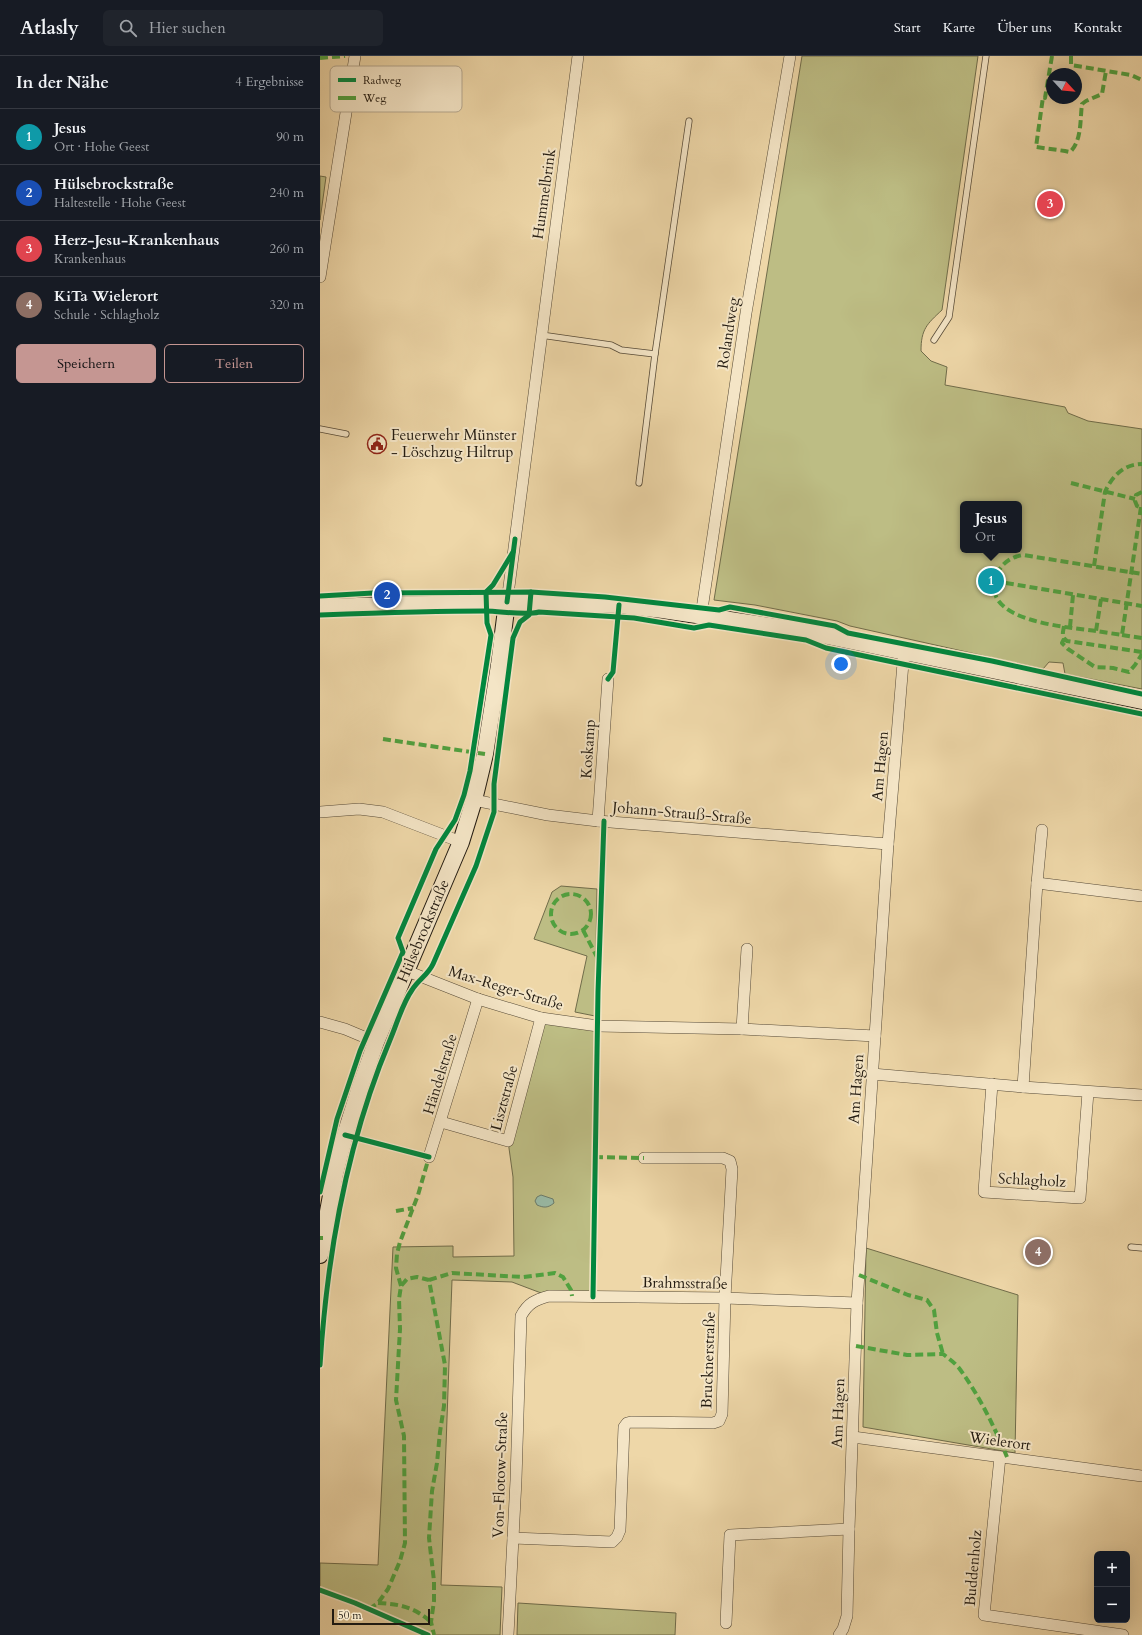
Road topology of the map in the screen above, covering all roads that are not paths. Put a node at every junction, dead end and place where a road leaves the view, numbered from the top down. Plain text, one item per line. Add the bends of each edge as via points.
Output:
1 (355, 56) edge
2 (578, 56) edge
3 (790, 56) edge
4 (986, 56) edge
5 (353, 66) edge
6 (346, 112) edge
7 (689, 121) dead end
8 (320, 277) edge
9 (541, 335) junction
10 (934, 340) dead end
11 (655, 354) junction
12 (320, 429) edge
13 (346, 434) dead end
14 (639, 483) dead end
15 (507, 602) junction
16 (320, 607) edge
17 (701, 616) junction
18 (904, 651) junction
19 (608, 679) dead end
20 (1142, 701) edge
21 (474, 800) junction
22 (320, 812) edge
23 (598, 821) junction
24 (1042, 830) dead end
25 (461, 842) junction
26 (888, 844) junction
27 (1037, 883) junction
28 (1142, 896) edge
29 (747, 949) dead end
30 (407, 971) junction
31 (478, 999) junction
32 (541, 1018) junction
33 (320, 1022) edge
34 (742, 1029) junction
35 (875, 1036) junction
36 (376, 1042) junction
37 (872, 1074) junction
38 (992, 1084) junction
39 (1023, 1087) junction
40 (1088, 1092) junction
41 (1142, 1095) edge
42 (441, 1122) junction
43 (429, 1157) dead end
44 (644, 1158) dead end
45 (1131, 1247) dead end
46 (1142, 1248) edge
47 (320, 1256) edge
48 (725, 1298) junction
49 (857, 1302) junction
50 (521, 1316) joint
51 (853, 1437) junction
52 (1000, 1456) junction
53 (1142, 1476) edge
54 (849, 1530) junction
55 (513, 1538) junction
56 (726, 1623) dead end
57 (508, 1635) edge
58 (839, 1635) edge
59 (1123, 1635) edge

1 - 5 street
2 - 9 street, Hummelbrink
3 - 17 street, Rolandweg via 746,313
4 - 10 lane via 949,316
6 - 8 street
7 - 11 lane
9 - 11 lane
9 - 15 street, Hummelbrink
11 - 14 lane
12 - 13 lane
15 - 16 street
15 - 17 street via 620,605
15 - 21 street, Hülsebrockstraße via 485,754
17 - 18 street via 803,631
18 - 20 street
18 - 26 street, Am Hagen
19 - 23 street, Koskamp
21 - 23 street, Johann-Strauß-Straße via 548,816
21 - 25 street, Hülsebrockstraße
22 - 25 street via 359,809 383,812
23 - 26 street, Johann-Strauß-Straße
24 - 27 street
25 - 30 street, Hülsebrockstraße
26 - 35 street, Am Hagen
27 - 28 street
27 - 39 street
29 - 34 street
30 - 31 street, Max-Reger-Straße
30 - 36 street, Hülsebrockstraße
31 - 32 street, Max-Reger-Straße
31 - 42 street, Händelstraße
32 - 34 street, Max-Reger-Straße via 598,1026
32 - 42 street, Lisztstraße via 508,1141
33 - 36 street
34 - 35 street, Max-Reger-Straße
35 - 37 street, Am Hagen
36 - 47 street, Hülsebrockstraße via 345,1135
37 - 38 street
37 - 49 street, Am Hagen
38 - 39 street
38 - 40 street, Schlagholz via 984,1192 1080,1198
39 - 40 street
40 - 41 street
42 - 43 street, Händelstraße
44 - 48 street via 723,1158 730,1161 732,1169
45 - 46 lane
48 - 49 street, Brahmsstraße
48 - 50 street, Brahmsstraße via 549,1296 536,1299 526,1306
48 - 55 street, Brucknerstraße via 722,1414 719,1421 627,1423 624,1427 620,1530 617,1537 612,1542
49 - 51 street, Am Hagen
50 - 55 street, Von-Flotow-Straße
51 - 52 street, Wielerort
51 - 54 street, Am Hagen
52 - 53 street, Wielerort
52 - 59 street, Buddenholz via 984,1615
54 - 56 street via 730,1535
54 - 58 street, Am Hagen via 847,1616
55 - 57 street, Von-Flotow-Straße

